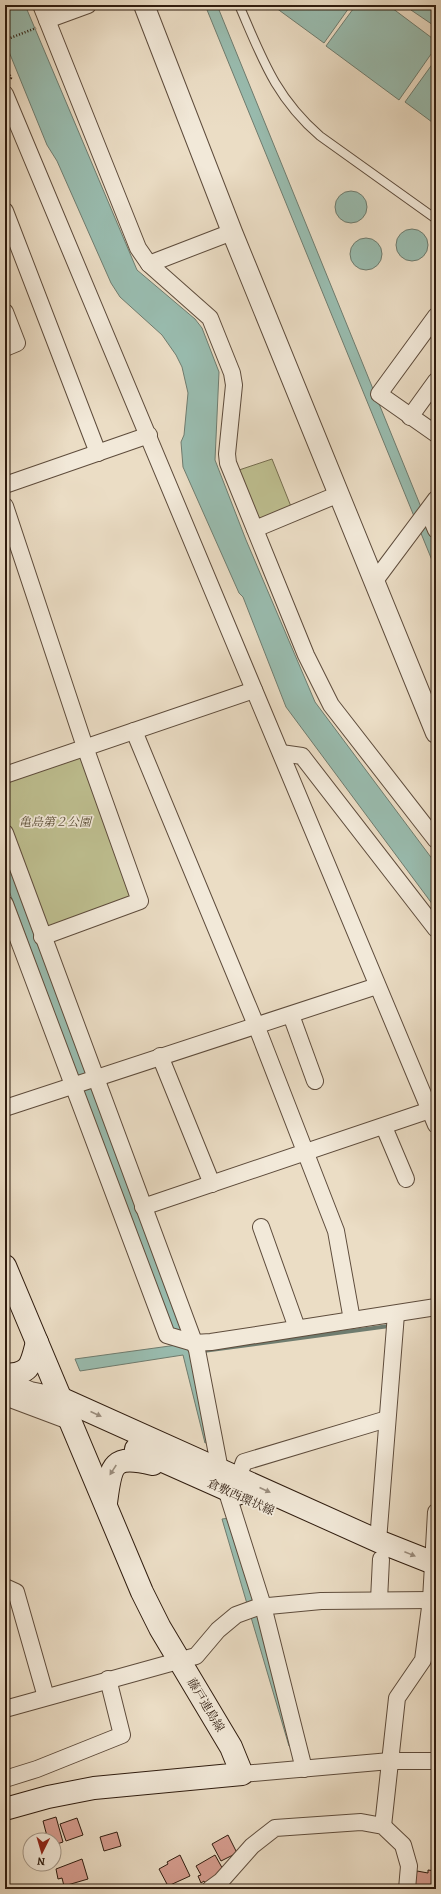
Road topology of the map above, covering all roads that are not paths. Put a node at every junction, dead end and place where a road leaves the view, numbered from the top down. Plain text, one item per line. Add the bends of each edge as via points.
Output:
1 (41, 5) edge
2 (88, 5) edge
3 (144, 5) edge
4 (239, 5) edge
5 (45, 23) junction
6 (5, 94) edge
7 (5, 211) edge
8 (436, 219) edge
9 (232, 232) junction
10 (149, 264) junction
11 (5, 312) edge
12 (436, 316) edge
13 (5, 348) edge
14 (436, 381) edge
15 (410, 417) junction
16 (436, 434) edge
17 (149, 435) junction
18 (98, 453) junction
19 (5, 485) edge
20 (339, 494) junction
21 (5, 506) edge
22 (427, 512) edge
23 (255, 529) junction
24 (436, 530) edge
25 (374, 582) junction
26 (254, 690) junction
27 (134, 731) junction
28 (436, 733) edge
29 (85, 747) junction
30 (281, 753) junction
31 (5, 775) edge
32 (5, 834) edge
33 (436, 840) edge
34 (5, 904) edge
35 (436, 929) edge
36 (42, 937) junction
37 (377, 986) junction
38 (291, 1015) junction
39 (256, 1025) junction
40 (160, 1056) junction
41 (315, 1081) dead end
42 (86, 1082) junction
43 (5, 1108) edge
44 (430, 1110) junction
45 (436, 1125) edge
46 (384, 1127) junction
47 (306, 1153) junction
48 (406, 1179) dead end
49 (212, 1184) junction
50 (143, 1207) junction
51 (261, 1227) dead end
52 (5, 1266) edge
53 (436, 1307) edge
54 (396, 1314) junction
55 (352, 1320) junction
56 (297, 1328) junction
57 (185, 1340) junction
58 (37, 1342) junction
59 (5, 1375) edge
60 (5, 1381) edge
61 (5, 1395) edge
62 (60, 1398) junction
63 (69, 1419) junction
64 (387, 1419) junction
65 (187, 1473) junction
66 (228, 1479) junction
67 (106, 1503) junction
68 (436, 1512) edge
69 (380, 1550) junction
70 (433, 1577) edge
71 (5, 1587) edge
72 (378, 1600) junction
73 (256, 1608) junction
74 (179, 1660) junction
75 (108, 1679) junction
76 (46, 1697) junction
77 (5, 1708) edge
78 (390, 1760) junction
79 (436, 1761) edge
80 (304, 1769) junction
81 (242, 1774) junction
82 (5, 1779) edge
83 (5, 1809) edge
84 (383, 1826) junction
85 (210, 1889) edge
86 (407, 1889) edge

1 - 5 street
2 - 5 street
3 - 9 street
4 - 8 lane via 278,90 308,125
5 - 10 street via 138,248
6 - 17 street
7 - 18 street
9 - 10 street
9 - 20 street
10 - 23 street via 210,318 232,373 234,386 228,459
11 - 13 street via 17,343
12 - 15 street via 378,394
14 - 15 street
15 - 16 street
17 - 18 street
17 - 26 street
18 - 19 street
20 - 23 street
20 - 25 street
21 - 29 street
22 - 24 street
22 - 25 street
23 - 33 street via 306,655 330,705
25 - 28 street
26 - 27 street
26 - 30 street
27 - 29 street
27 - 39 street
29 - 31 street
29 - 36 street via 140,901
30 - 35 street via 302,756
30 - 37 street
32 - 36 street
34 - 42 street
36 - 42 street
37 - 38 street
37 - 44 street
38 - 39 street
38 - 41 street
39 - 40 street
39 - 47 street
40 - 42 street
40 - 49 street
42 - 43 street
42 - 50 street
42 - 57 street via 167,1335
44 - 45 street
44 - 46 street
46 - 47 street
46 - 48 street
47 - 49 street
47 - 55 street via 336,1232
49 - 50 street
50 - 57 street
51 - 56 street
52 - 58 main road
53 - 54 street
54 - 55 street
54 - 64 street
55 - 56 street
56 - 57 street
57 - 66 street via 197,1350
58 - 59 main road via 28,1367 19,1374
58 - 62 main road
60 - 62 street via 30,1392
61 - 63 street
62 - 63 main road
62 -> 66 main road, 倉敷西環状線
63 - 65 main road, 倉敷西環状線
63 - 67 main road, 藤戸連島線
64 - 66 street via 244,1462
64 - 69 street
65 - 66 main road, 倉敷西環状線
65 -> 67 main road via 136,1460 125,1460 116,1465 109,1474
66 - 69 main road, 倉敷西環状線
66 - 73 street
67 - 74 main road, 藤戸連島線 via 142,1592
68 - 70 street
69 - 70 main road, 倉敷西環状線
69 - 72 street
70 - 72 street
70 - 78 street via 423,1660 397,1698
71 - 76 street via 16,1592
72 - 73 street via 321,1601
73 - 74 street via 236,1615 218,1630 196,1656
73 - 80 street
74 - 75 street
74 - 81 main road, 藤戸連島線 via 231,1747
75 - 76 street
75 - 82 street via 122,1735
76 - 77 street
78 - 79 street
78 - 80 street
78 - 84 street
80 - 81 street
81 - 83 main road via 94,1788
84 - 85 street via 361,1822 275,1828 252,1846 221,1881
84 - 86 street via 403,1845 409,1866

